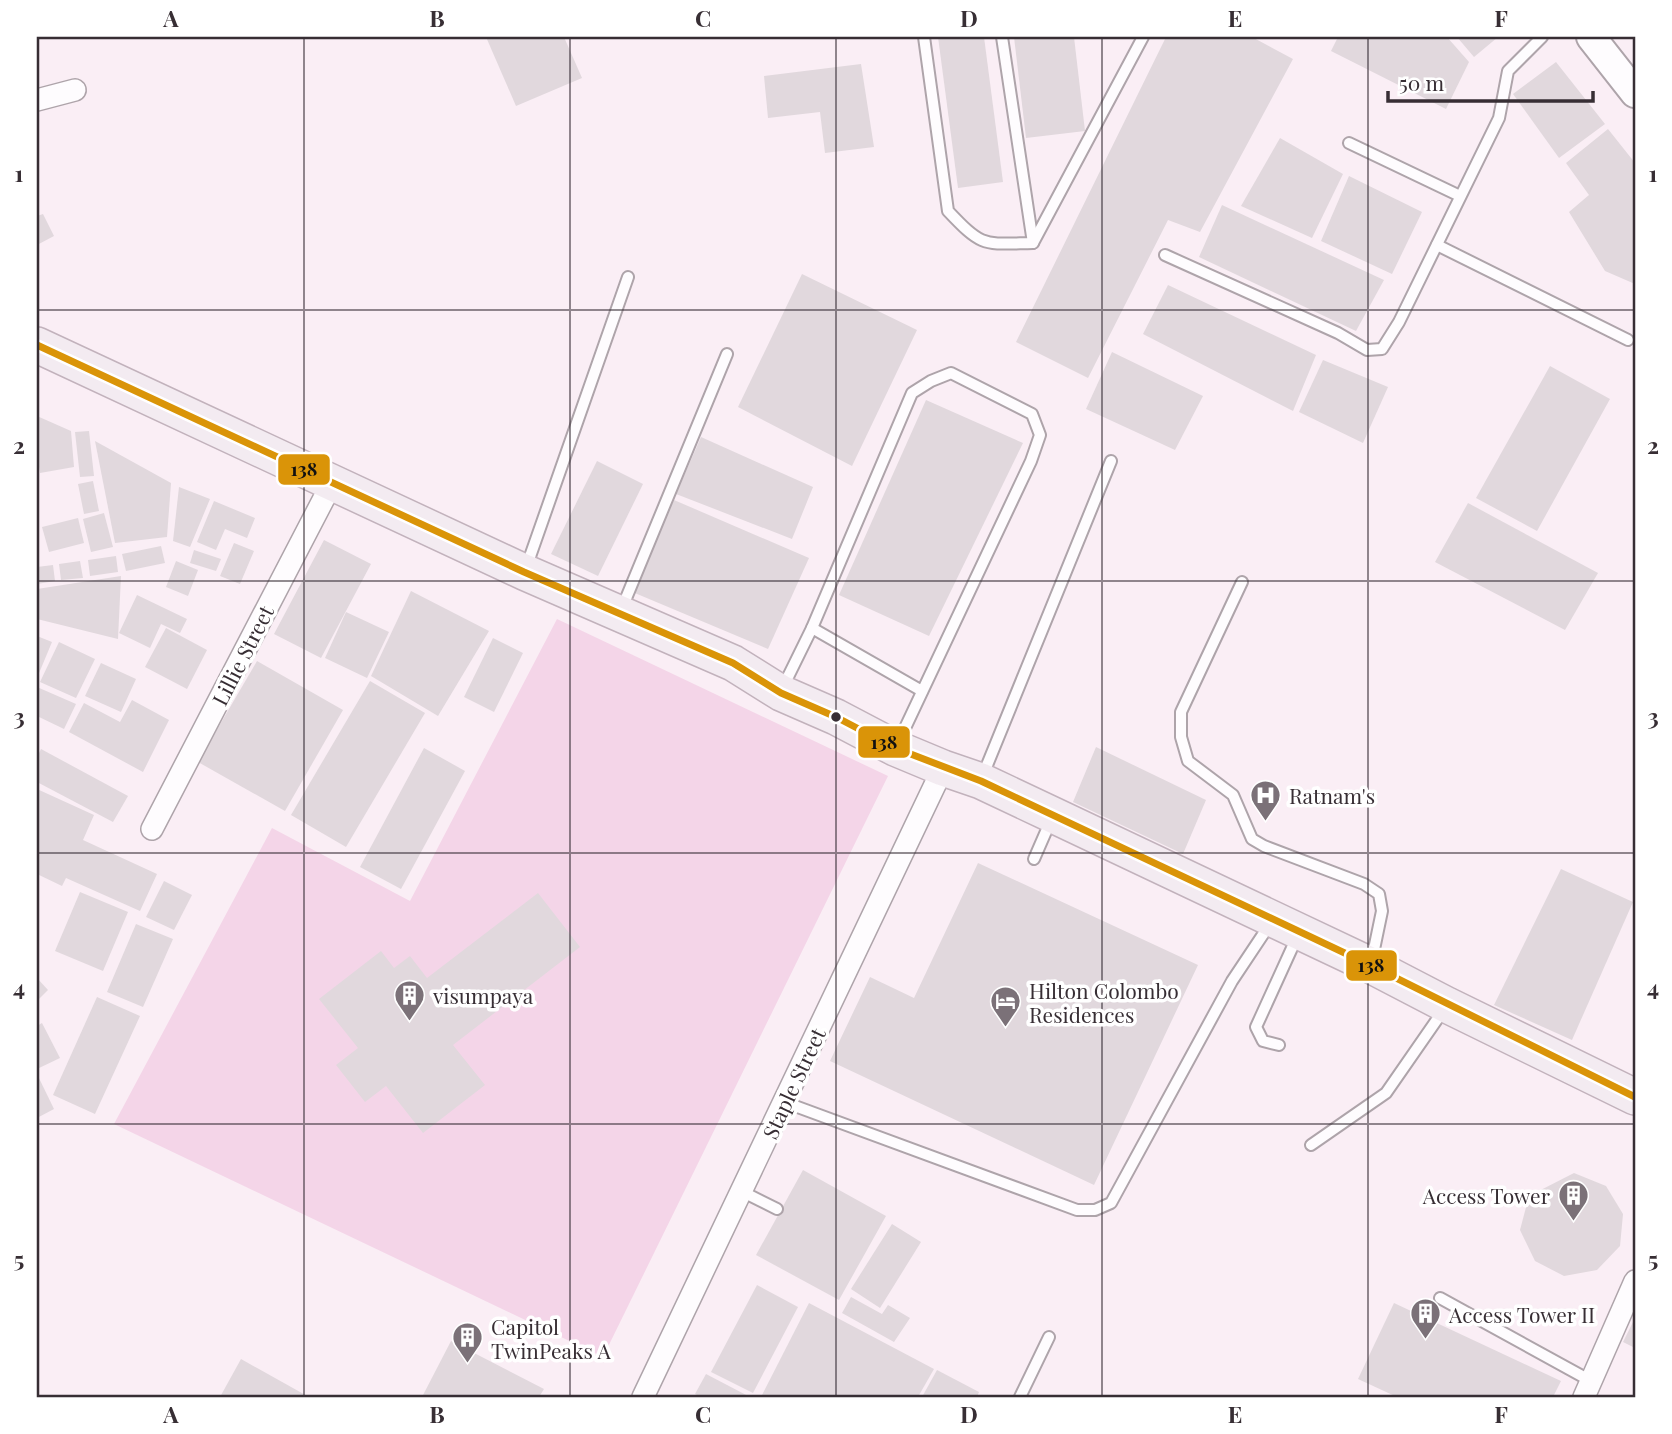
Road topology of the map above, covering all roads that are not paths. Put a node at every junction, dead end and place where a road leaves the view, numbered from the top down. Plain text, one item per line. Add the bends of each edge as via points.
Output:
1 (924, 37) edge
2 (1002, 37) edge
3 (1143, 37) edge
4 (1542, 37) edge
5 (1591, 37) edge
6 (75, 90) dead end
7 (1635, 93) edge
8 (37, 100) edge
9 (1349, 143) dead end
10 (1460, 196) junction
11 (1033, 243) junction
12 (1437, 245) junction
13 (1165, 255) dead end
14 (628, 277) dead end
15 (1628, 340) dead end
16 (37, 345) edge
17 (727, 354) dead end
18 (1111, 461) dead end
19 (333, 481) junction
20 (524, 572) junction
21 (1241, 582) dead end
22 (619, 614) junction
23 (812, 628) junction
24 (922, 691) junction
25 (781, 693) junction
26 (895, 748) junction
27 (943, 768) junction
28 (981, 781) junction
29 (1053, 815) junction
30 (152, 829) dead end
31 (1034, 859) dead end
32 (1286, 925) junction
33 (1370, 965) junction
34 (1447, 1005) junction
35 (1279, 1045) dead end
36 (1635, 1097) edge
37 (784, 1102) junction
38 (1311, 1145) dead end
39 (741, 1191) junction
40 (777, 1209) dead end
41 (1635, 1281) edge
42 (1440, 1298) dead end
43 (1049, 1337) dead end
44 (1587, 1389) edge
45 (643, 1397) edge
46 (1020, 1397) edge

1 - 11 lane via 948,211 984,244
2 - 11 lane
3 - 11 lane
4 - 10 lane via 1508,71 1499,118
5 - 7 street
6 - 8 street
9 - 10 lane
10 - 12 lane
12 - 13 lane via 1390,338 1382,349 1367,350
12 - 15 lane
14 - 20 lane
16 - 19 main road
17 - 22 lane
18 - 28 lane
19 - 20 main road
19 - 30 street, Lillie Street
20 - 22 main road
21 - 33 lane via 1181,712 1181,737 1188,761 1233,795 1252,839 1379,894 1382,911
22 - 25 main road via 733,663
23 - 24 lane
23 - 24 lane via 912,393 951,373 1032,414 1040,435 1031,461
23 - 25 lane
24 - 26 lane
25 - 26 main road
26 - 27 main road
27 - 28 main road
27 - 37 street, Staple Street
28 - 29 main road
29 - 31 lane
29 - 32 main road
32 - 33 main road
32 - 35 lane via 1256,1027 1263,1041
32 - 37 lane via 1233,981 1111,1203 1096,1210 1077,1210
33 - 34 main road
34 - 36 main road
34 - 38 lane via 1386,1093
37 - 39 street, Staple Street
39 - 40 lane
39 - 45 street, Staple Street
41 - 44 street
42 - 44 lane
43 - 46 lane

